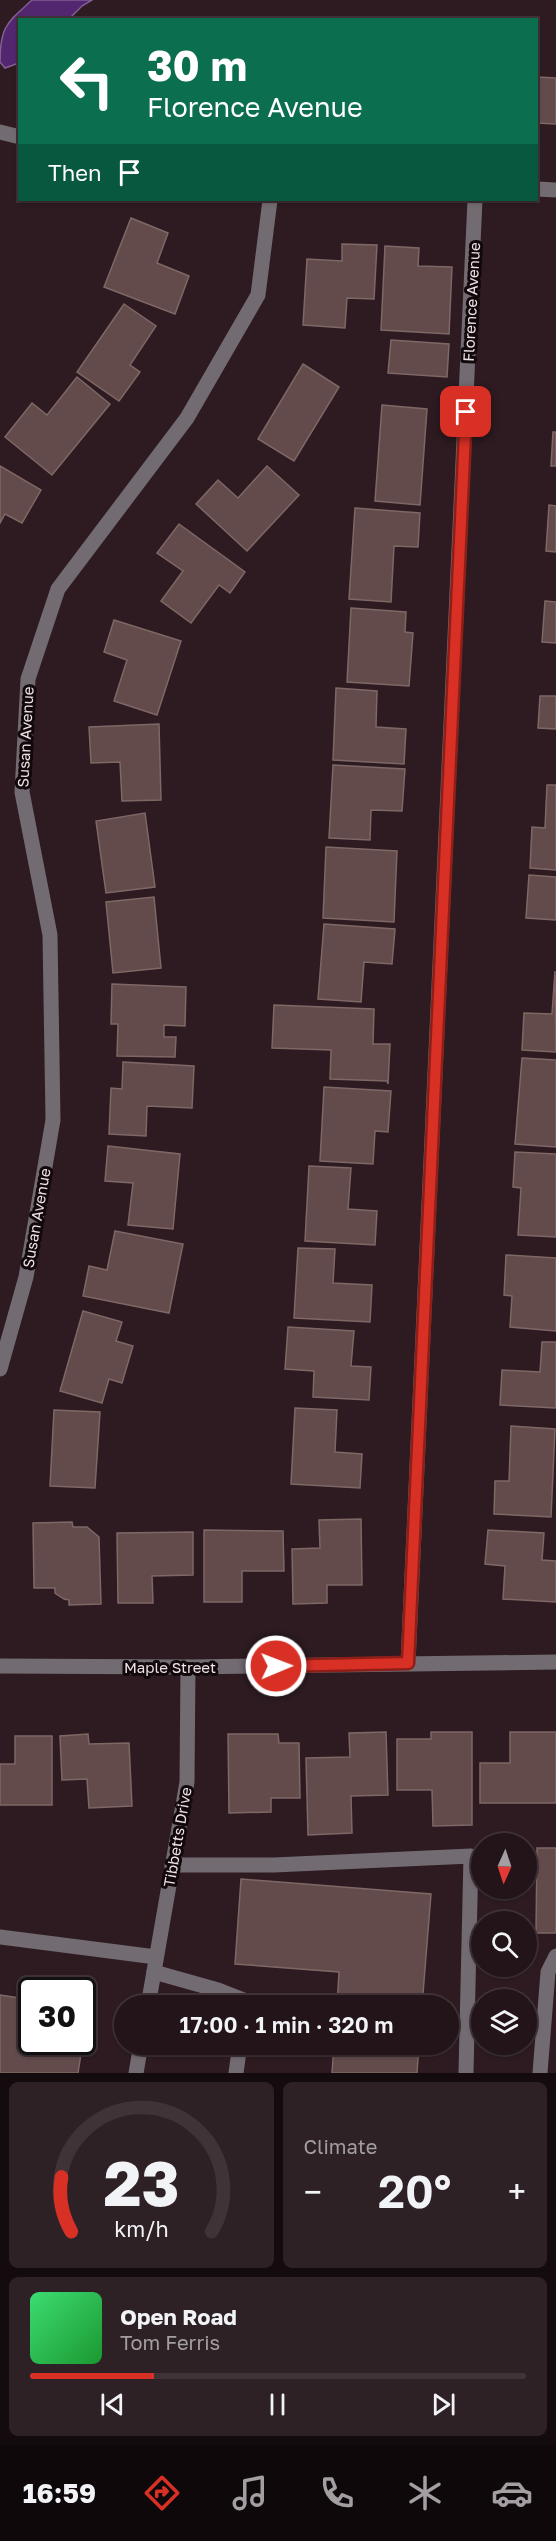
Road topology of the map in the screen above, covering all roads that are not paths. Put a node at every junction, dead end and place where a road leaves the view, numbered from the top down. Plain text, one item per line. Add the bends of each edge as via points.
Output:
1 (0, 132) edge
2 (18, 136) edge
3 (538, 189) edge
4 (556, 190) edge
5 (270, 201) edge
6 (475, 201) edge
7 (0, 1369) edge
8 (556, 1662) edge
9 (408, 1663) junction
10 (0, 1666) edge
11 (188, 1667) junction
12 (172, 1865) junction
13 (0, 1937) edge
14 (556, 1956) edge
15 (155, 1965) junction
16 (150, 1995) edge
17 (231, 1995) edge
18 (139, 2055) edge
19 (238, 2055) edge
20 (136, 2073) edge
21 (236, 2073) edge
22 (466, 2073) edge
23 (540, 2073) edge

1 - 2 street
3 - 4 street
5 - 7 street, Susan Avenue via 258,295 187,418 58,590 28,679 22,792 50,935 53,1120 26,1277
6 - 9 street, Florence Avenue
8 - 9 street, Maple Street
9 - 11 street, Maple Street
10 - 11 street, Maple Street
11 - 12 street, Tibbetts Drive via 187,1782
12 - 15 street, Tibbetts Drive
12 - 22 street via 274,1866 471,1856
13 - 15 street
14 - 23 street via 548,1972
15 - 16 street, Tibbetts Drive
15 - 17 street
18 - 20 street
19 - 21 street

